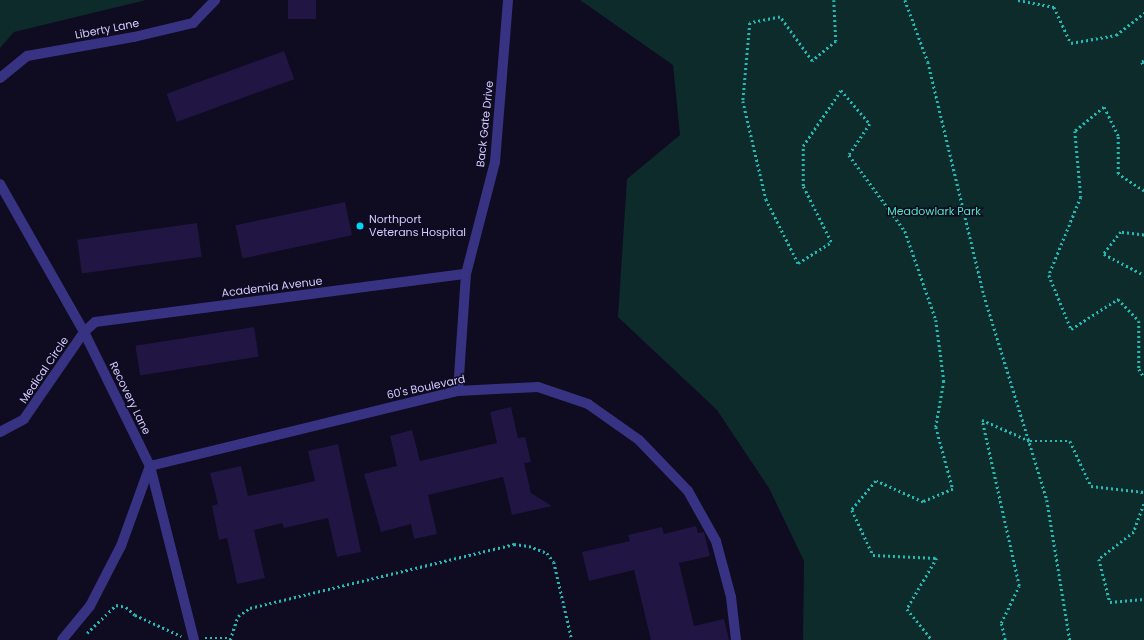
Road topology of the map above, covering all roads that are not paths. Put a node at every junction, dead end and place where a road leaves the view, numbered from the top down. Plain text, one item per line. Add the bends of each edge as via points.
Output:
1 (215, 0) edge
2 (508, 0) edge
3 (0, 78) edge
4 (0, 184) edge
5 (3, 198) edge
6 (466, 274) junction
7 (84, 332) junction
8 (458, 391) junction
9 (0, 432) edge
10 (150, 466) junction
11 (194, 638) edge
12 (62, 640) edge
13 (736, 640) edge

1 - 3 lane, Liberty Lane via 193,23 134,37 26,56
2 - 6 lane, Back Gate Drive via 495,162
4 - 5 lane, Recovery Lane
5 - 7 lane, Recovery Lane
6 - 7 lane, Academia Avenue via 95,322
6 - 8 lane, Back Gate Drive
7 - 9 lane, Medical Circle via 24,419
7 - 10 lane, Recovery Lane
8 - 10 lane, 60's Boulevard
8 - 13 lane, 60's Boulevard via 538,387 588,404 639,440 688,491 716,541 731,597
10 - 11 lane, Recovery Lane
10 - 12 lane via 121,546 90,606

